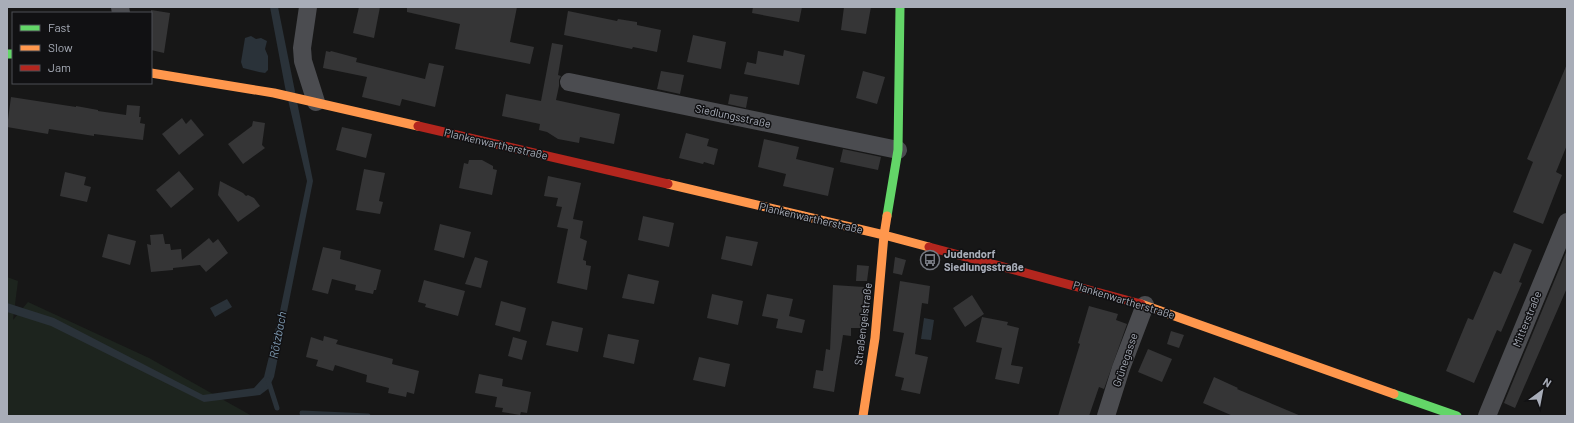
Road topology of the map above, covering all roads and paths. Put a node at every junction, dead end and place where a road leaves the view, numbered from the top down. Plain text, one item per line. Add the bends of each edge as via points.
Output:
1 (308, 7) edge
2 (900, 7) edge
3 (152, 73) edge
4 (568, 82) dead end
5 (309, 100) junction
6 (898, 150) junction
7 (1567, 222) edge
8 (884, 235) junction
9 (1145, 305) junction
10 (863, 416) edge
11 (1106, 416) edge
12 (1457, 416) edge
13 (1487, 416) edge

1 - 5 street via 302,48
2 - 6 main road
3 - 5 main road, Plankenwartherstraße
4 - 6 street, Siedlungsstraße
5 - 8 main road, Plankenwartherstraße
6 - 8 main road
7 - 13 street, Mitterstraße
8 - 9 main road, Plankenwartherstraße
8 - 10 main road, Straßengelstraße via 875,338
9 - 11 street, Grünegasse
9 - 12 main road, Plankenwartherstraße

